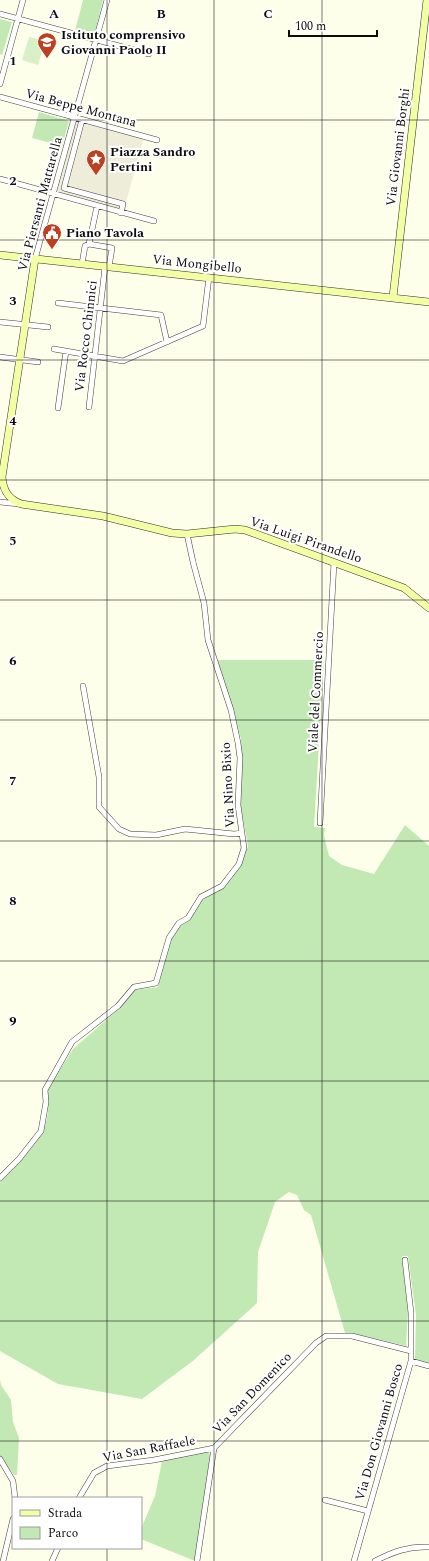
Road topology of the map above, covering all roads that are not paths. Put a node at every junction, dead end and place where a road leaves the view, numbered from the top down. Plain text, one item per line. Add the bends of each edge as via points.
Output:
1 (23, 0) edge
2 (107, 0) edge
3 (427, 0) edge
4 (0, 14) edge
5 (18, 19) junction
6 (96, 40) junction
7 (149, 54) dead end
8 (0, 84) edge
9 (0, 97) edge
10 (75, 118) junction
11 (82, 120) junction
12 (157, 140) dead end
13 (0, 179) edge
14 (54, 194) junction
15 (97, 206) junction
16 (121, 213) junction
17 (154, 221) dead end
18 (89, 244) junction
19 (0, 255) edge
20 (35, 258) junction
21 (82, 264) junction
22 (107, 267) junction
23 (209, 277) junction
24 (393, 297) junction
25 (429, 302) edge
26 (58, 303) dead end
27 (100, 308) junction
28 (0, 322) edge
29 (26, 324) junction
30 (48, 327) dead end
31 (167, 342) junction
32 (54, 349) dead end
33 (66, 351) junction
34 (94, 356) junction
35 (0, 357) edge
36 (21, 359) junction
37 (38, 362) dead end
38 (89, 407) dead end
39 (58, 408) dead end
40 (3, 451) edge
41 (2, 483) junction
42 (0, 490) edge
43 (0, 502) edge
44 (21, 504) junction
45 (187, 534) junction
46 (334, 562) junction
47 (429, 608) edge
48 (83, 686) dead end
49 (320, 823) dead end
50 (242, 833) junction
51 (0, 1178) edge
52 (405, 1260) dead end
53 (411, 1351) junction
54 (411, 1361) junction
55 (429, 1366) edge
56 (214, 1448) junction
57 (0, 1459) edge
58 (15, 1497) edge
59 (80, 1497) edge
60 (325, 1500) dead end
61 (368, 1511) junction
62 (12, 1523) edge
63 (429, 1547) edge
64 (58, 1549) edge
65 (3, 1561) edge
66 (52, 1561) edge
67 (198, 1561) edge
68 (354, 1561) edge
69 (375, 1561) edge

1 - 5 street
2 - 6 street, Via Piersanti Mattarella
3 - 24 street, Via Giovanni Borghi
4 - 5 street
5 - 6 street
5 - 8 street
6 - 7 street
6 - 10 street, Via Piersanti Mattarella
9 - 10 street, Via Beppe Montana
10 - 11 street, Via Beppe Montana
10 - 14 street, Via Piersanti Mattarella
11 - 12 street, Via Beppe Montana
11 - 16 street via 64,188 123,204
13 - 14 street
14 - 15 street
14 - 20 street, Via Piersanti Mattarella
15 - 16 street
15 - 18 street
16 - 17 street
18 - 21 street via 85,246
18 - 22 street, Via Rocco Chinnici via 112,248
19 - 20 street, Via Mongibello
20 - 21 street, Via Mongibello
20 - 29 street, Via Piersanti Mattarella
21 - 22 street, Via Mongibello
22 - 23 street, Via Mongibello
22 - 27 street, Via Rocco Chinnici
23 - 24 street, Via Mongibello
23 - 31 street via 203,326
24 - 25 street, Via Mongibello
26 - 27 street
27 - 31 street via 161,315
27 - 34 street, Via Rocco Chinnici
28 - 29 street
29 - 30 street
29 - 36 street, Via Piersanti Mattarella
31 - 34 street via 123,361
32 - 33 street
33 - 34 street
33 - 39 street
34 - 38 street, Via Rocco Chinnici
35 - 36 street
36 - 37 street
36 - 40 street, Via Piersanti Mattarella
40 - 41 street, Via Piersanti Mattarella
41 - 42 street
41 - 44 street via 9,497
43 - 44 street, Via Luigi Pirandello
44 - 45 street, Via Luigi Pirandello via 103,516
45 - 46 street, Via Luigi Pirandello via 245,530
45 - 50 street, Via Nino Bixio via 204,603 209,645 231,710 238,743 238,796
46 - 47 street, Via Luigi Pirandello via 404,588
46 - 49 street, Viale del Commercio
48 - 50 street via 99,777 99,807 119,829 130,834 156,835 185,829
50 - 51 street, Via Nino Bixio via 244,848 239,864 222,886 201,897 188,918 179,923 169,938 156,983 134,987 118,1006 72,1042 45,1090 46,1102 41,1132
52 - 53 street, Via Don Giovanni Bosco via 411,1314
53 - 54 street, Via Don Giovanni Bosco
53 - 56 street, Via San Domenico via 352,1336 326,1336 316,1343
54 - 55 street
54 - 61 street, Via Don Giovanni Bosco
56 - 59 street, Via San Raffaele via 107,1466 94,1473
56 - 67 street, Via San Domenico
57 - 58 street via 13,1481
60 - 61 street
61 - 68 street, Via Don Giovanni Bosco
62 - 65 street
63 - 69 street via 418,1546 397,1550
64 - 66 street

